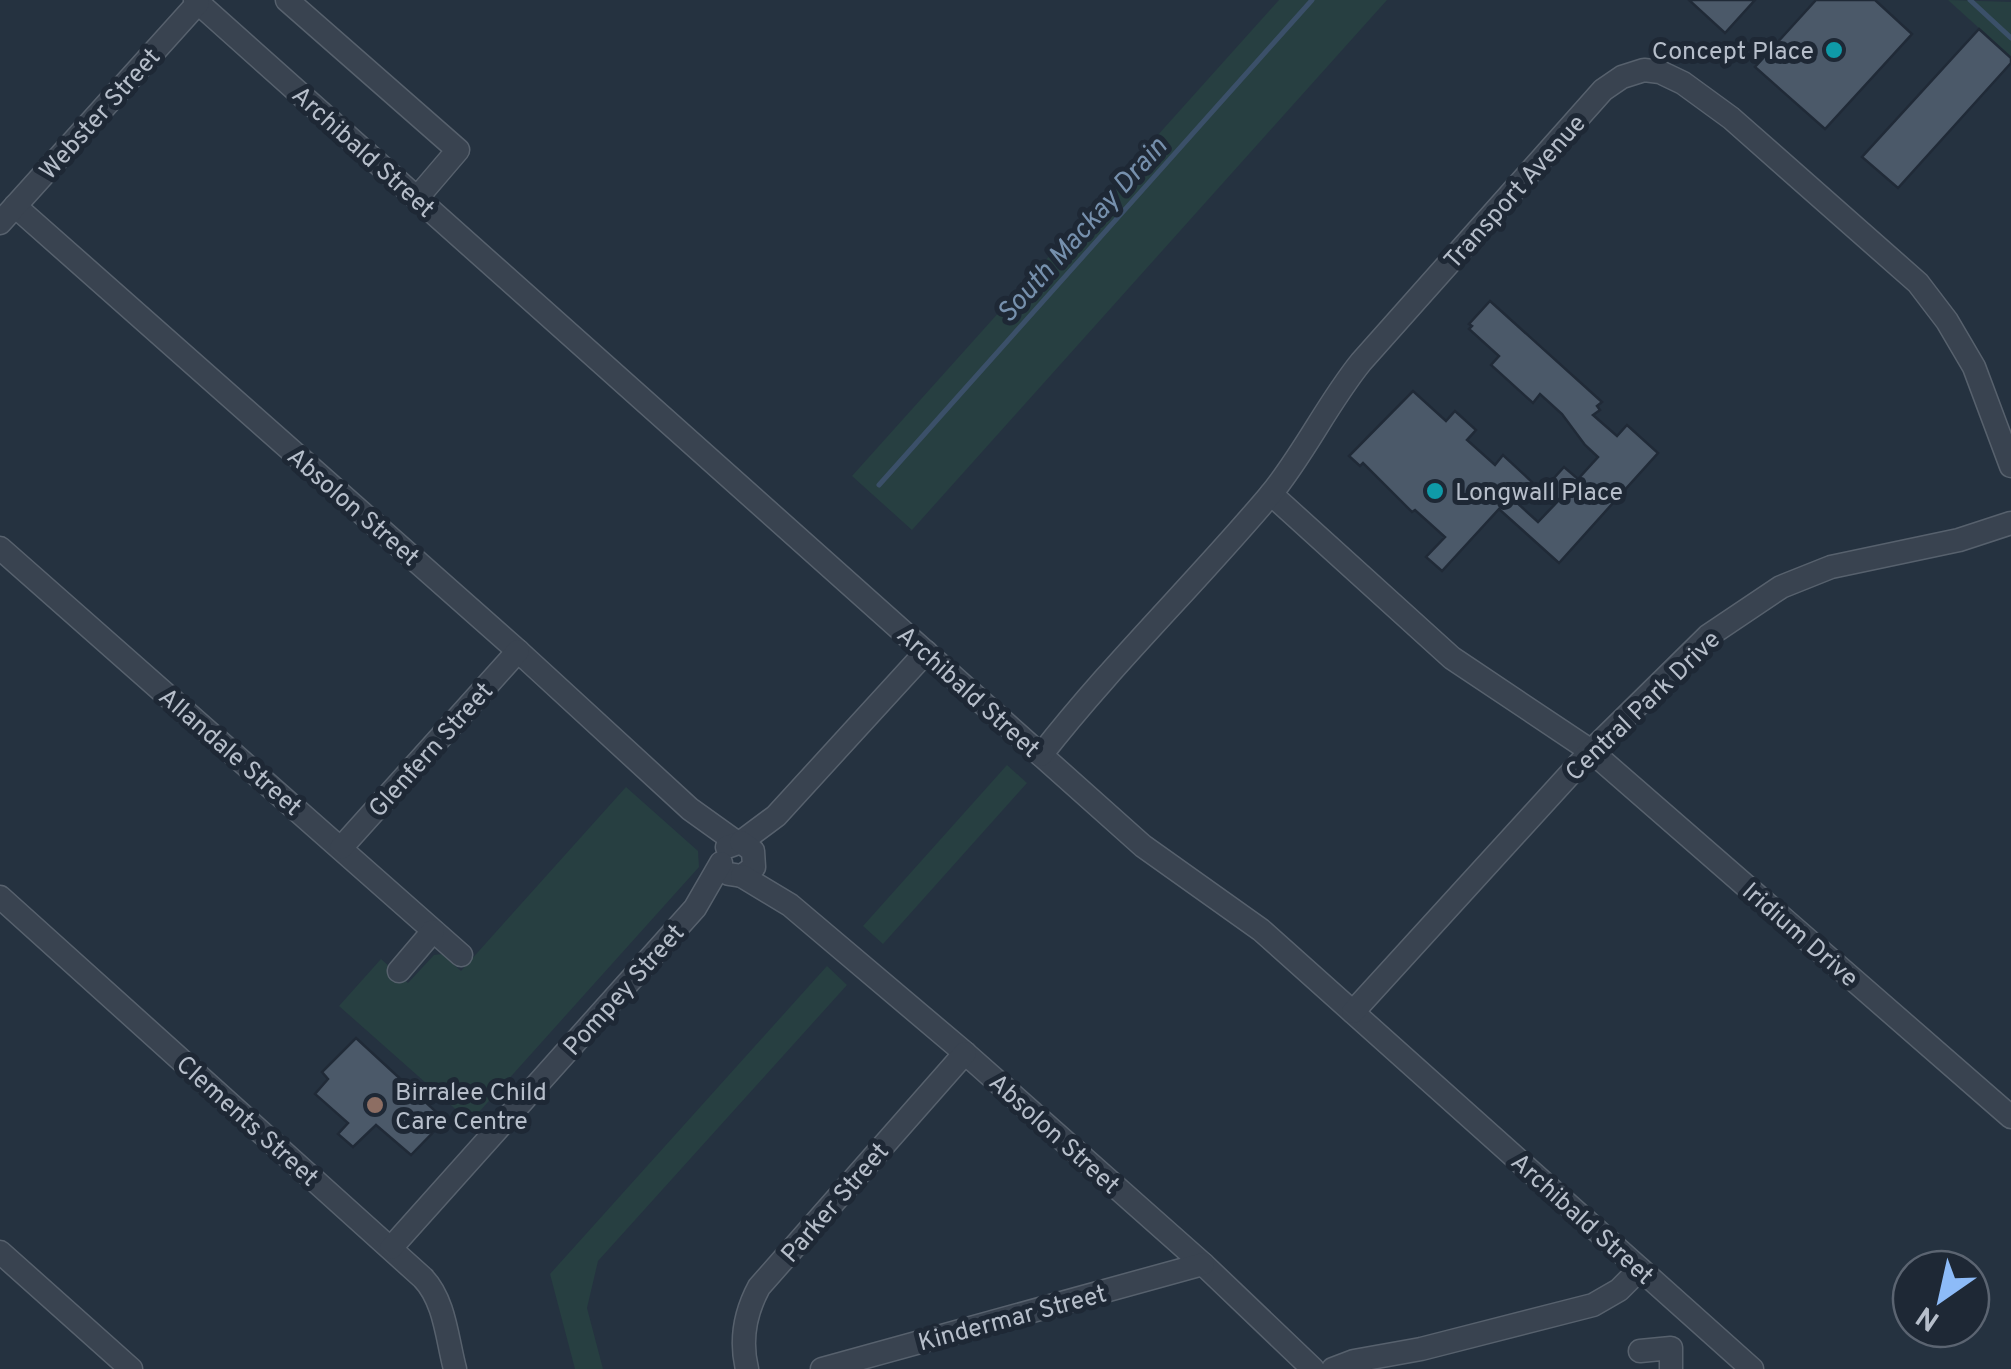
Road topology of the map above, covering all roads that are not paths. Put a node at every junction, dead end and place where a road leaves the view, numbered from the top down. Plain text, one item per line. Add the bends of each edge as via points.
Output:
1 (287, 0) edge
2 (196, 2) edge
3 (417, 198) junction
4 (8, 215) edge
5 (2011, 466) edge
6 (1271, 494) junction
7 (2011, 523) edge
8 (0, 548) edge
9 (518, 651) junction
10 (926, 652) junction
11 (1592, 751) junction
12 (1041, 755) junction
13 (341, 848) junction
14 (739, 859) junction
15 (0, 897) edge
16 (433, 931) junction
17 (461, 955) dead end
18 (399, 971) dead end
19 (1352, 1012) junction
20 (965, 1053) junction
21 (2011, 1117) edge
22 (391, 1248) junction
23 (0, 1252) edge
24 (1202, 1264) junction
25 (1640, 1269) junction
26 (1697, 1320) junction
27 (1640, 1351) dead end
28 (1671, 1359) edge
29 (130, 1369) edge
30 (455, 1369) edge
31 (748, 1369) edge
32 (822, 1369) edge
33 (1313, 1369) edge
34 (1332, 1369) edge
35 (1752, 1369) edge

1 - 3 street via 458,150
2 - 3 street, Archibald Street
2 - 4 street, Webster Street
3 - 10 street, Archibald Street
4 - 9 street, Absolon Street
5 - 6 street, Transport Avenue via 1974,368 1918,283 1708,99 1644,70 1603,90 1361,362
6 - 11 street via 1452,658
6 - 12 street, Transport Avenue
7 - 11 street, Central Park Drive via 1832,567 1781,587 1708,636
8 - 13 street, Allandale Street
9 - 13 street, Glenfern Street
9 - 14 street, Absolon Street
10 - 12 street, Archibald Street
10 - 14 street, Pompey Street
11 - 19 street, Central Park Drive
11 - 21 street, Iridium Drive
12 - 19 street, Archibald Street via 1143,846 1260,930
13 - 16 street, Allandale Street
14 - 20 street, Absolon Street
14 - 22 street, Pompey Street
15 - 22 street, Clements Street
16 - 17 street, Allandale Street
16 - 18 street
19 - 25 street, Archibald Street
20 - 24 street, Absolon Street
20 - 31 street, Parker Street via 759,1287 748,1307
22 - 30 street, Clements Street via 434,1289
23 - 29 street
24 - 32 street, Kindermar Street
24 - 33 street, Absolon Street
25 - 26 street, Archibald Street
25 - 34 street via 1592,1305
26 - 28 street
26 - 35 street, Archibald Street
27 - 28 street

